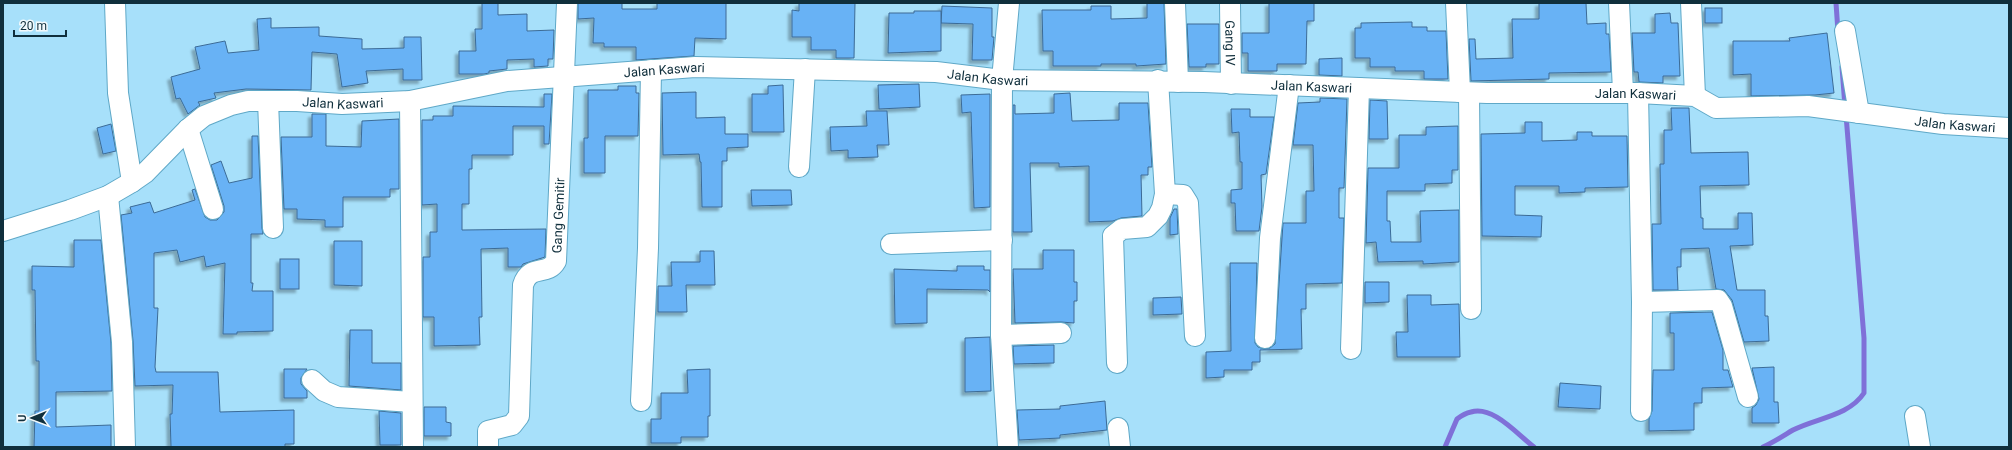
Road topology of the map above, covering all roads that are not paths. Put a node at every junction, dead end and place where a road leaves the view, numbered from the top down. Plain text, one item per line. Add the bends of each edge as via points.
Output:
1 (115, 3) edge
2 (567, 3) edge
3 (1009, 3) edge
4 (1175, 3) edge
5 (1230, 3) edge
6 (1456, 3) edge
7 (1619, 3) edge
8 (1691, 3) edge
9 (1845, 31) dead end
10 (805, 69) junction
11 (651, 70) junction
12 (564, 77) junction
13 (1002, 80) junction
14 (1168, 81) junction
15 (1231, 84) junction
16 (1289, 85) junction
17 (1359, 88) junction
18 (1464, 92) junction
19 (1631, 92) junction
20 (1695, 96) junction
21 (268, 101) junction
22 (410, 101) junction
23 (1859, 113) junction
24 (2009, 128) edge
25 (188, 129) junction
26 (799, 167) dead end
27 (132, 182) junction
28 (1165, 194) junction
29 (108, 196) junction
30 (213, 209) dead end
31 (273, 228) dead end
32 (3, 231) edge
33 (1002, 240) junction
34 (891, 244) dead end
35 (1642, 302) junction
36 (1471, 309) dead end
37 (1061, 333) dead end
38 (1001, 335) junction
39 (1195, 336) dead end
40 (1265, 338) dead end
41 (1352, 349) dead end
42 (1117, 364) dead end
43 (312, 380) dead end
44 (1748, 397) dead end
45 (641, 401) dead end
46 (412, 402) junction
47 (1641, 410) dead end
48 (1915, 416) dead end
49 (488, 439) edge
50 (125, 447) edge
51 (413, 447) edge
52 (1008, 447) edge
53 (1920, 447) edge

1 - 27 street via 118,93
2 - 12 street, Gang Gemitir
3 - 13 street
4 - 14 street
5 - 15 street, Gang IV
6 - 18 street
7 - 19 street
8 - 20 street
9 - 23 street
10 - 11 street, Jalan Kaswari
10 - 13 street, Jalan Kaswari via 936,72
10 - 26 street
11 - 12 street, Jalan Kaswari
11 - 45 street via 648,248
12 - 22 street, Jalan Kaswari via 507,81
12 - 49 street, Gang Gemitir via 556,261 549,268 530,272 525,278 519,416 512,425
13 - 14 street, Jalan Kaswari
13 - 33 street
14 - 15 street, Jalan Kaswari
14 - 28 street
15 - 16 street, Jalan Kaswari
16 - 17 street, Jalan Kaswari
16 - 40 street via 1270,238
17 - 18 street, Jalan Kaswari
17 - 41 street
18 - 19 street, Jalan Kaswari
18 - 36 street
19 - 20 street, Jalan Kaswari
19 - 35 street
20 - 23 street, Jalan Kaswari via 1716,108 1808,106
21 - 22 street, Jalan Kaswari via 342,104
21 - 25 street, Jalan Kaswari via 248,101 215,110
21 - 31 street
22 - 46 street
23 - 24 street, Jalan Kaswari via 1943,124
25 - 27 street, Jalan Kaswari via 167,153
25 - 30 street
27 - 29 street, Jalan Kaswari
28 - 39 street via 1183,195 1188,203
28 - 42 street via 1158,216 1151,224 1147,227 1122,229 1113,236
29 - 32 street, Jalan Kaswari
29 - 50 street via 122,342
33 - 34 street
33 - 38 street
35 - 44 street via 1718,300 1722,306
35 - 47 street
37 - 38 street
38 - 52 street
43 - 46 street via 324,391 338,397
46 - 51 street
48 - 53 street

